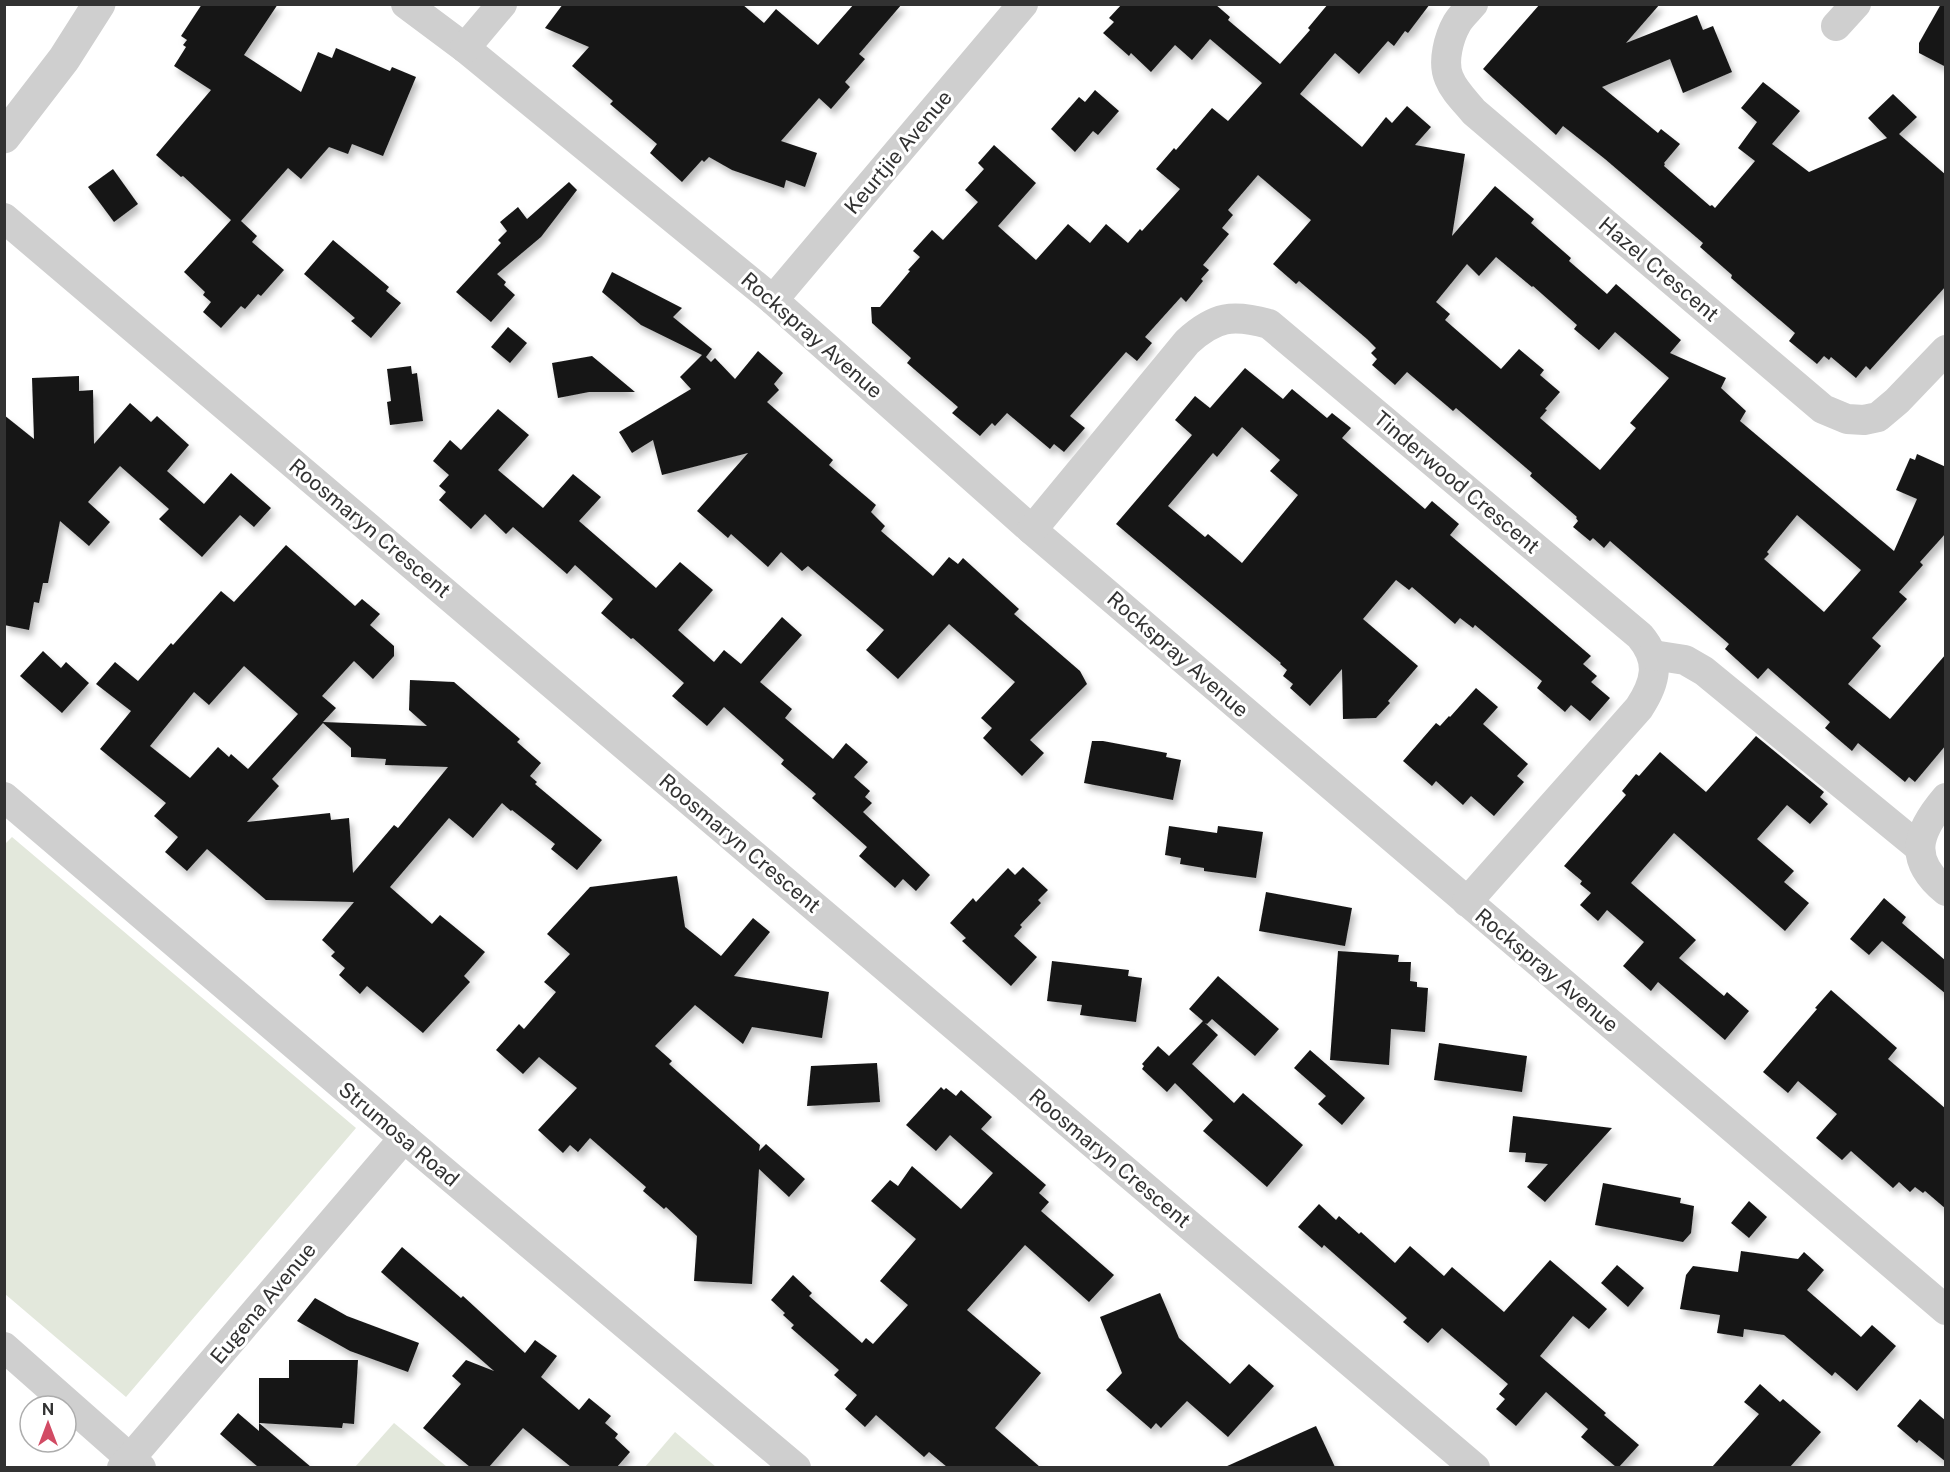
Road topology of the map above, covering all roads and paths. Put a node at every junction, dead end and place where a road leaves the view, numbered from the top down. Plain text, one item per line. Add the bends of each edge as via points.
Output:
1 (99, 4) edge
2 (406, 4) edge
3 (502, 4) edge
4 (1023, 4) edge
5 (1473, 4) edge
6 (465, 48) junction
7 (4, 137) edge
8 (4, 218) edge
9 (773, 300) junction
10 (1946, 350) edge
11 (1032, 530) junction
12 (1653, 655) junction
13 (4, 797) edge
14 (1946, 798) edge
15 (1920, 848) junction
16 (1946, 891) edge
17 (1467, 903) junction
18 (404, 1138) junction
19 (1946, 1310) edge
20 (4, 1347) edge
21 (131, 1464) edge
22 (796, 1467) edge
23 (1475, 1467) edge

1 - 7 street via 64,59
2 - 6 street, Rockspray Avenue
3 - 6 street
4 - 9 street, Keurtjie Avenue
5 - 10 street, Hazel Crescent via 1458,21 1446,60 1447,76 1474,112 1823,409 1847,419 1878,417
6 - 9 street, Rockspray Avenue
8 - 23 street, Roosmaryn Crescent
9 - 11 street, Rockspray Avenue
11 - 12 street, Tinderwood Crescent via 1187,342 1202,328 1219,321 1250,319 1269,324 1640,636
11 - 17 street, Rockspray Avenue
12 - 15 street via 1685,660 1704,672
12 - 17 street via 1651,681 1638,708
13 - 18 street, Strumosa Road
14 - 15 street via 1929,818
15 - 16 street via 1930,875
17 - 19 street, Rockspray Avenue
18 - 21 street, Eugena Avenue
18 - 22 street, Strumosa Road
20 - 21 street

